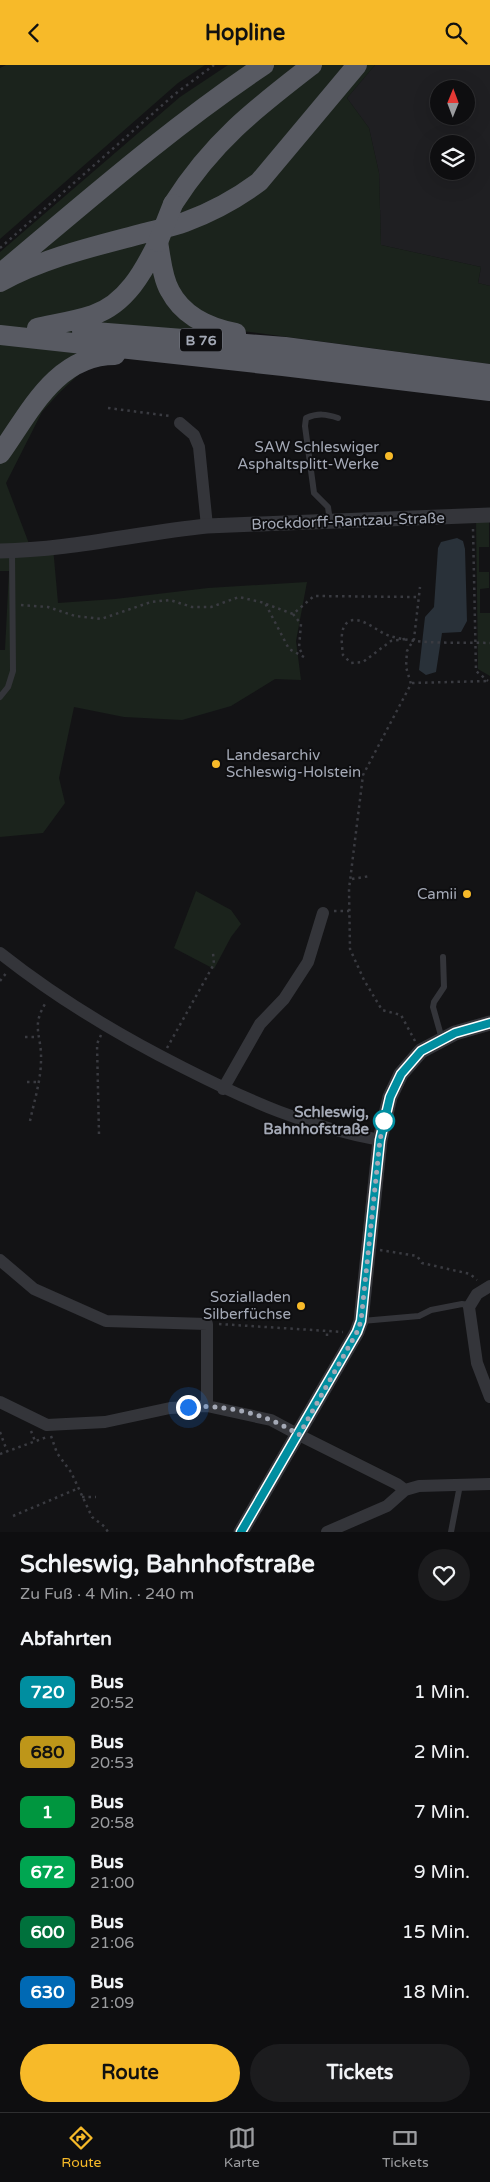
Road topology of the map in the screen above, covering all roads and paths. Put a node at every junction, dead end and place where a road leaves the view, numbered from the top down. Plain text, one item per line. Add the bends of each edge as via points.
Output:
1 (214, 65) edge
2 (264, 65) edge
3 (312, 65) edge
4 (357, 65) edge
5 (158, 242) junction
6 (0, 248) edge
7 (0, 274) edge
8 (0, 282) edge
9 (0, 325) edge
10 (37, 328) junction
11 (0, 335) edge
12 (194, 356) junction
13 (366, 357) junction
14 (420, 373) junction
15 (490, 374) edge
16 (490, 391) edge
17 (108, 408) dead end
18 (338, 418) dead end
19 (180, 423) joint
20 (0, 454) edge
21 (490, 515) edge
22 (473, 516) junction
23 (330, 523) junction
24 (207, 526) junction
25 (6, 551) edge
26 (420, 587) dead end
27 (420, 597) junction
28 (265, 603) junction
29 (12, 605) junction
30 (292, 614) junction
31 (405, 639) junction
32 (414, 639) junction
33 (474, 643) junction
34 (490, 643) edge
35 (489, 681) edge
36 (411, 683) junction
37 (0, 697) edge
38 (370, 876) dead end
39 (352, 879) junction
40 (349, 911) junction
41 (329, 912) joint
42 (0, 953) edge
43 (213, 953) dead end
44 (443, 957) dead end
45 (52, 993) junction
46 (490, 1023) edge
47 (104, 1027) junction
48 (24, 1037) dead end
49 (38, 1037) junction
50 (442, 1039) junction
51 (421, 1051) junction
52 (161, 1058) junction
53 (27, 1082) dead end
54 (37, 1082) junction
55 (223, 1089) junction
56 (30, 1121) dead end
57 (99, 1134) dead end
58 (380, 1140) junction
59 (368, 1249) junction
60 (0, 1260) edge
61 (488, 1287) edge
62 (470, 1305) junction
63 (361, 1321) junction
64 (207, 1324) junction
65 (327, 1330) junction
66 (343, 1332) dead end
67 (327, 1336) dead end
68 (490, 1397) edge
69 (0, 1402) edge
70 (207, 1406) junction
71 (49, 1430) junction
72 (0, 1433) edge
73 (299, 1435) junction
74 (7, 1451) junction
75 (0, 1454) edge
76 (460, 1485) junction
77 (490, 1485) edge
78 (79, 1488) junction
79 (405, 1490) junction
80 (82, 1497) junction
81 (96, 1497) dead end
82 (13, 1516) dead end
83 (108, 1532) edge
84 (241, 1532) edge
85 (327, 1532) edge
86 (452, 1532) edge

1 - 6 path via 175,94
2 - 7 highway via 188,118
3 - 5 highway, bridge via 224,137 173,204
4 - 8 highway via 259,182 239,197 184,222 71,252
5 - 10 highway via 131,288 114,304 94,315
5 - 13 highway via 169,291 183,309 201,322 218,330 321,345
9 - 10 highway, B 76
10 - 13 highway, B 76 via 194,339
11 - 12 highway, B 76
12 - 14 highway, B 76
12 - 20 highway via 107,355 72,366 45,389
13 - 14 highway, B 76
14 - 15 highway, B 76
14 - 16 highway, B 76
17 - 19 path via 168,414
18 - 23 lane via 315,414 306,417 305,426 314,493 328,507
19 - 24 street via 194,435 199,447
21 - 22 street, Brockdorff-Rantzau-Straße
22 - 23 street, Brockdorff-Rantzau-Straße
22 - 33 path
23 - 24 street, Brockdorff-Rantzau-Straße
24 - 25 street, Brockdorff-Rantzau-Straße via 53,548
25 - 29 lane
26 - 27 path
27 - 30 path via 314,596
27 - 32 path
28 - 29 path via 239,597 211,607 192,607 170,599 150,602 101,619 75,616 48,607
28 - 30 path
28 - 30 path via 290,649 304,657 299,648 301,624
29 - 37 lane via 12,671 8,687
31 - 31 path via 379,632 357,619 344,626 341,640 343,655 351,663 363,663 391,641
31 - 32 path
32 - 33 path
32 - 36 path via 407,651 406,667
33 - 34 path
33 - 35 path via 476,671
35 - 36 path
36 - 39 path via 363,775
38 - 39 path
39 - 40 path
40 - 41 path
40 - 51 path via 350,949 364,980 382,1010 401,1015
41 - 55 street via 308,962 284,999 260,1023
42 - 45 street
43 - 52 path via 214,964
44 - 50 lane via 444,987 433,1007
45 - 47 street
45 - 49 path via 41,1009
46 - 50 street
47 - 52 street
47 - 57 path via 97,1044
48 - 49 path
49 - 54 path via 42,1060
50 - 51 street
51 - 58 street via 401,1074 390,1097
52 - 55 street
53 - 54 path
54 - 56 path
55 - 58 street via 305,1122 344,1134
58 - 59 street
59 - 61 path via 418,1256 422,1263 470,1274
59 - 63 street
60 - 64 street via 34,1289 106,1321
61 - 62 street via 477,1294
62 - 63 lane via 430,1310 419,1316
62 - 68 street via 476,1363
63 - 73 street
64 - 65 path
64 - 70 street
65 - 66 path
65 - 67 path
69 - 71 street
70 - 71 street via 170,1408
70 - 73 street via 271,1420
71 - 74 path
71 - 78 path via 57,1453
72 - 74 path
73 - 79 street
73 - 84 street
74 - 75 path
76 - 77 street
76 - 79 street via 419,1486
76 - 86 lane
78 - 80 path
78 - 82 path
79 - 85 street via 387,1506
80 - 81 path
80 - 83 path via 92,1517

